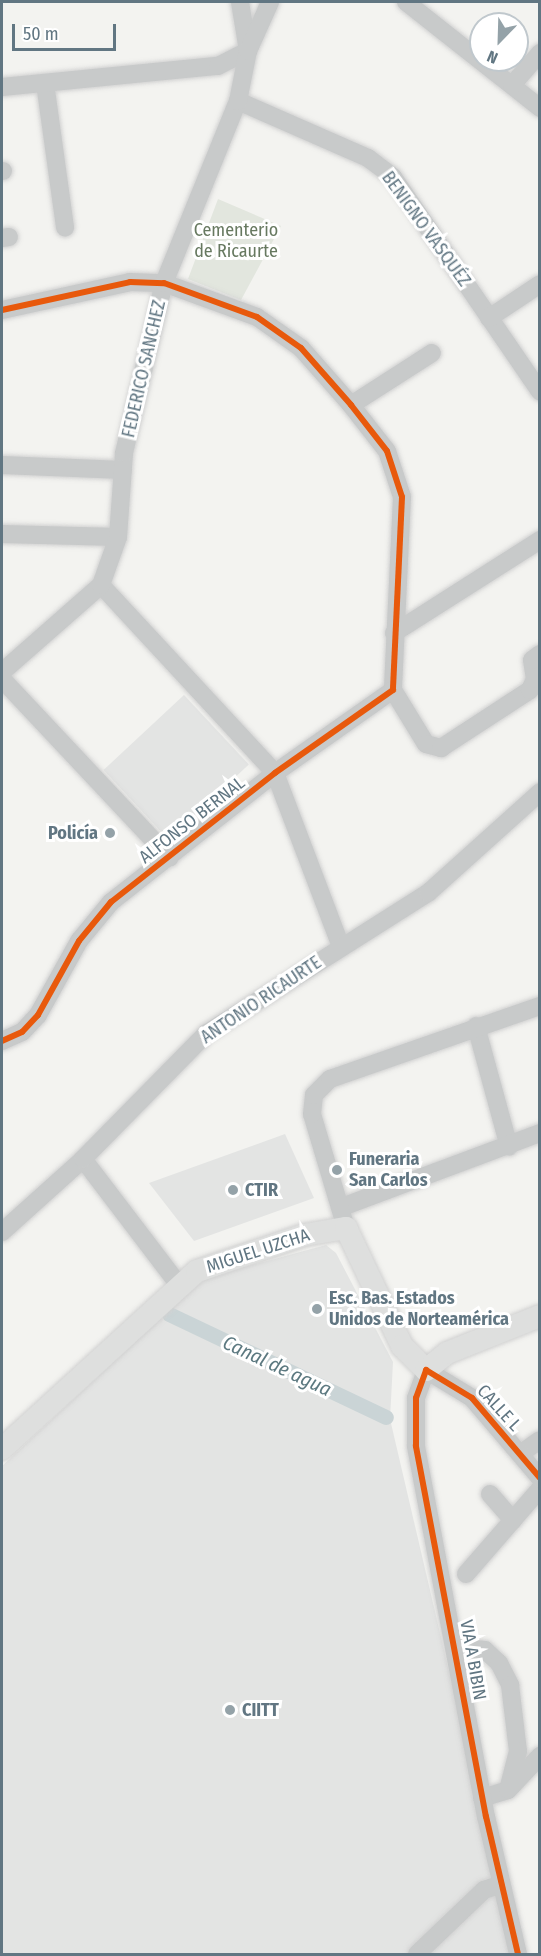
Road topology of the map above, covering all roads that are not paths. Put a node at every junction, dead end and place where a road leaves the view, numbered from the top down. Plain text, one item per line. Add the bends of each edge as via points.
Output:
1 (240, 2) edge
2 (270, 2) edge
3 (406, 2) edge
4 (248, 51) junction
5 (540, 53) edge
6 (45, 83) junction
7 (512, 85) junction
8 (2, 87) edge
9 (238, 101) junction
10 (540, 108) edge
11 (65, 228) dead end
12 (164, 283) junction
13 (540, 284) edge
14 (2, 310) edge
15 (489, 318) junction
16 (432, 353) dead end
17 (540, 392) edge
18 (351, 405) junction
19 (2, 465) edge
20 (123, 470) junction
21 (2, 534) edge
22 (118, 537) junction
23 (540, 540) edge
24 (101, 585) junction
25 (394, 633) junction
26 (540, 654) edge
27 (2, 672) edge
28 (393, 690) junction
29 (275, 773) junction
30 (540, 792) edge
31 (170, 858) junction
32 (341, 947) junction
33 (540, 1006) edge
34 (476, 1026) junction
35 (2, 1041) edge
36 (540, 1133) edge
37 (509, 1147) junction
38 (83, 1159) junction
39 (344, 1218) junction
40 (4, 1224) edge
41 (179, 1285) junction
42 (540, 1316) edge
43 (426, 1370) junction
44 (540, 1440) edge
45 (2, 1449) edge
46 (520, 1454) junction
47 (540, 1478) edge
48 (540, 1489) edge
49 (490, 1494) dead end
50 (513, 1520) junction
51 (466, 1574) dead end
52 (456, 1647) junction
53 (540, 1756) edge
54 (508, 1790) junction
55 (482, 1798) junction
56 (501, 1884) junction
57 (417, 1954) edge
58 (518, 1954) edge

1 - 4 street
2 - 4 street, FEDERICO SANCHEZ
3 - 7 street
4 - 6 street via 218,66 189,71
4 - 9 street, FEDERICO SANCHEZ
5 - 7 street
6 - 8 street
6 - 11 street
7 - 10 street
9 - 12 street, FEDERICO SANCHEZ
9 - 15 street, BENIGNO VASQUÉZ via 381,167 393,177
12 - 14 street via 130,282
12 - 18 street via 257,317 301,348
12 - 20 street, FEDERICO SANCHEZ
13 - 15 street
15 - 17 street, BENIGNO VASQUÉZ
16 - 18 street
18 - 25 street via 387,451 402,496
19 - 20 street
20 - 22 street, FEDERICO SANCHEZ
21 - 22 street
22 - 24 street, FEDERICO SANCHEZ
23 - 25 street
24 - 27 street, FEDERICO SANCHEZ
24 - 29 street
25 - 28 street
26 - 28 street via 532,660 535,679 530,690 441,747 426,744
27 - 31 street
28 - 29 street, ALFONSO BERNAL
29 - 31 street, ALFONSO BERNAL
29 - 32 street
30 - 32 street, ANTONIO RICAURTE via 428,893
31 - 35 street, ALFONSO BERNAL via 111,902 94,920 38,1016 22,1032
32 - 38 street, ANTONIO RICAURTE via 207,1033
33 - 34 street
34 - 37 street
34 - 39 street via 330,1079 314,1095 312,1114
36 - 37 street
37 - 39 street
38 - 40 street, ANTONIO RICAURTE
38 - 41 street
39 - 41 main road, MIGUEL UZCHA via 205,1268
39 - 43 main road via 402,1346
41 - 45 main road, MIGUEL UZCHA
42 - 43 main road via 457,1349
43 - 46 street, CALLE L via 472,1398
43 - 52 street, VIA A BIBIN via 416,1398 416,1446
44 - 46 street
46 - 47 street, CALLE L
48 - 50 street
49 - 50 street
50 - 51 street
52 - 54 street via 485,1650 499,1663 510,1685 518,1751
52 - 55 street, VIA A BIBIN
53 - 54 street
54 - 55 street
55 - 56 street, VIA A BIBIN
56 - 57 street via 484,1890
56 - 58 street, VIA A BIBIN

